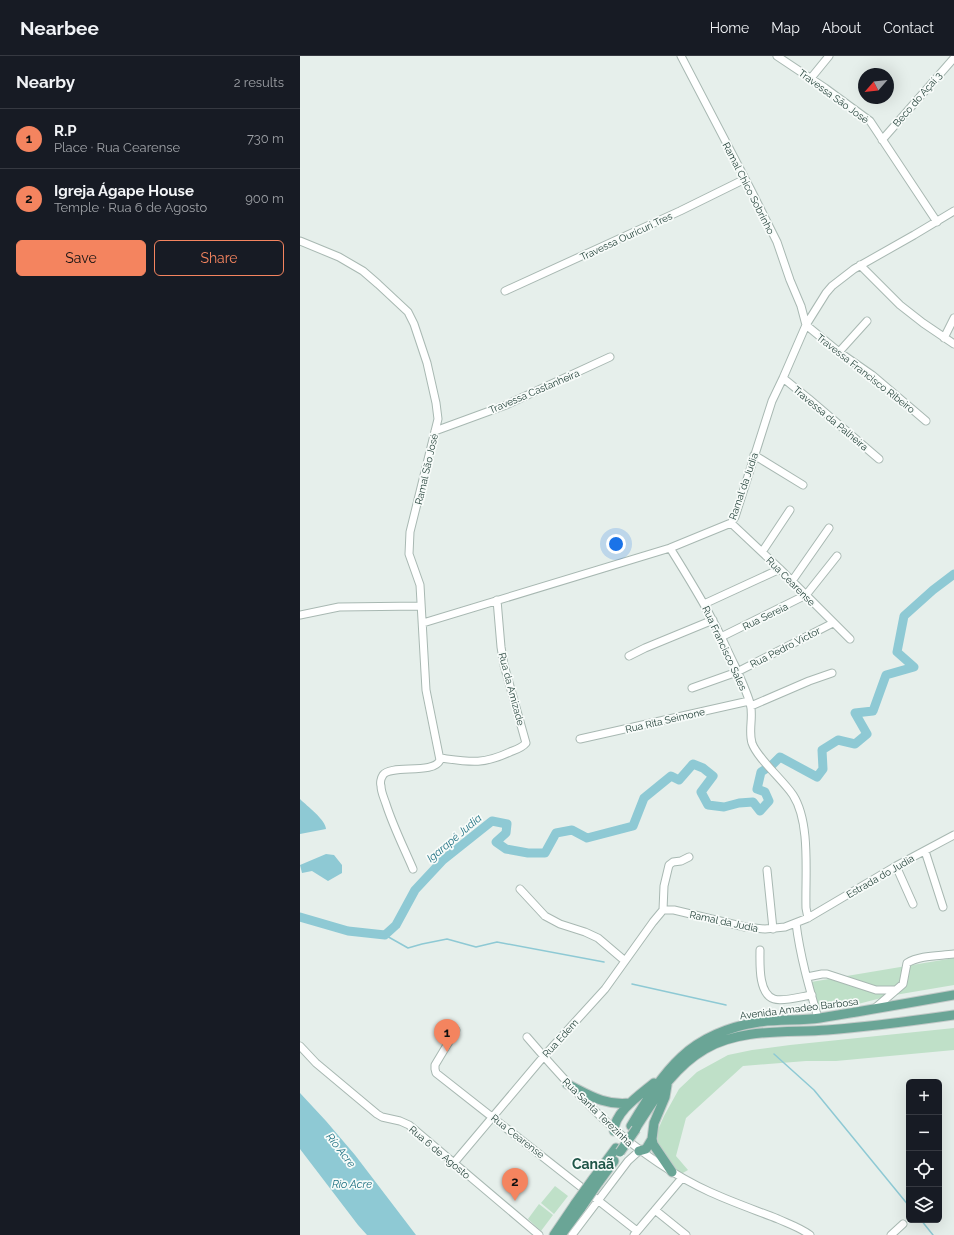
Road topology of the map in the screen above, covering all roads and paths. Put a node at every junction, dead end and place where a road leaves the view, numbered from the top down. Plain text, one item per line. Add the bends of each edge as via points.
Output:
1 (681, 56) edge
2 (777, 56) edge
3 (829, 56) edge
4 (954, 58) edge
5 (811, 78) junction
6 (882, 140) junction
7 (745, 179) junction
8 (954, 211) edge
9 (937, 222) junction
10 (300, 241) edge
11 (860, 265) junction
12 (504, 291) dead end
13 (954, 318) edge
14 (867, 321) dead end
15 (806, 325) junction
16 (944, 338) junction
17 (954, 344) edge
18 (839, 352) junction
19 (610, 357) dead end
20 (783, 378) junction
21 (926, 421) dead end
22 (435, 430) junction
23 (754, 455) junction
24 (879, 459) dead end
25 (803, 485) dead end
26 (790, 510) dead end
27 (731, 523) junction
28 (829, 528) dead end
29 (670, 548) junction
30 (762, 552) junction
31 (836, 556) dead end
32 (780, 569) junction
33 (792, 581) junction
34 (806, 595) junction
35 (497, 600) junction
36 (704, 604) junction
37 (421, 606) junction
38 (300, 615) edge
39 (713, 620) junction
40 (423, 623) junction
41 (834, 623) junction
42 (721, 637) junction
43 (850, 639) dead end
44 (629, 656) dead end
45 (737, 672) junction
46 (832, 673) dead end
47 (692, 688) dead end
48 (750, 704) junction
49 (580, 739) dead end
50 (440, 758) junction
51 (954, 835) edge
52 (924, 851) junction
53 (689, 856) dead end
54 (896, 866) junction
55 (413, 870) dead end
56 (767, 870) dead end
57 (520, 889) dead end
58 (913, 904) dead end
59 (943, 907) dead end
60 (663, 910) junction
61 (808, 918) junction
62 (796, 923) junction
63 (774, 929) junction
64 (760, 950) dead end
65 (954, 954) edge
66 (625, 961) junction
67 (807, 977) junction
68 (896, 990) junction
69 (812, 995) junction
70 (954, 995) edge
71 (874, 1009) junction
72 (954, 1014) edge
73 (818, 1018) junction
74 (456, 1030) dead end
75 (527, 1037) dead end
76 (300, 1046) edge
77 (544, 1056) junction
78 (666, 1079) junction
79 (567, 1084) junction
80 (630, 1103) junction
81 (494, 1117) junction
82 (614, 1131) junction
83 (652, 1139) junction
84 (639, 1151) junction
85 (454, 1164) junction
86 (672, 1172) junction
87 (682, 1178) junction
88 (598, 1200) junction
89 (578, 1206) junction
90 (654, 1210) junction
91 (903, 1224) dead end
92 (635, 1233) edge
93 (539, 1235) edge
94 (554, 1235) edge
95 (561, 1235) edge
96 (572, 1235) edge
97 (686, 1235) edge
98 (810, 1235) edge
99 (891, 1235) edge

1 - 7 street, Ramal Chico Sobrinho
2 - 5 street, Travessa São José
3 - 5 street
4 - 6 street, Beco do Açaí 3
5 - 6 street, Travessa São José via 870,121
6 - 9 street, Travessa São José
7 - 12 street, Travessa Ouricuri Tres via 666,218
7 - 15 street, Ramal Chico Sobrinho via 777,242
8 - 9 street, Ramal da Judia
9 - 11 street, Ramal da Judia
10 - 22 street, Ramal São José via 339,256 363,271 408,312 435,393 438,411
11 - 15 street, Ramal da Judia via 832,286
11 - 16 street via 900,305
13 - 16 street
14 - 18 street
15 - 18 street, Travessa Francisco Ribeiro
15 - 20 street, Ramal da Judia
16 - 17 street
18 - 21 street, Travessa Francisco Ribeiro via 872,375
19 - 22 street, Travessa Castanheira via 506,405
20 - 23 street, Ramal da Judia via 772,401
20 - 24 street, Travessa da Palheira
22 - 37 street, Ramal São José via 410,532 410,554 420,585
23 - 25 street
23 - 27 street, Ramal da Judia
26 - 30 street
27 - 29 street, Ramal da Judia
27 - 30 street, Rua Cearense
28 - 33 street
29 - 35 street, Ramal da Judia
29 - 36 street, Rua Francisco Sales
30 - 32 street, Rua Cearense
31 - 34 street, Rua Sereia
32 - 33 street, Rua Cearense
32 - 36 street
33 - 34 street, Rua Cearense
34 - 41 street, Rua Cearense
34 - 42 street, Rua Sereia
35 - 40 street, Ramal da Judia
35 - 50 street, Rua da Amizade via 504,665 525,745 483,761
36 - 39 street, Rua Francisco Sales
37 - 38 street via 339,607
37 - 40 street, Ramal São José
39 - 42 street, Rua Francisco Sales
39 - 44 street
40 - 50 street, Ramal São José via 426,690
41 - 43 street, Rua Cearense
41 - 45 street, Rua Pedro Victor
42 - 45 street, Rua Francisco Sales
45 - 47 street, Rua Pedro Victor
45 - 48 street, Rua Francisco Sales
46 - 48 street
48 - 49 street, Rua Rita Seimone
48 - 61 street, Rua Francisco Sales via 751,740 759,755 794,797 803,821
50 - 55 street via 439,763 430,768 385,773 380,782 390,816
51 - 52 street, Estrada do Judia
52 - 54 street, Estrada do Judia
52 - 59 street
53 - 60 street via 669,865 664,886
54 - 58 street
54 - 61 street, Estrada do Judia
56 - 63 street
57 - 66 street via 545,916 598,938
60 - 63 street, Ramal da Judia
60 - 66 street, Rua Edem
61 - 62 street, Ramal da Judia
62 - 63 street, Ramal da Judia
62 - 67 street
64 - 69 street via 760,976 770,997 778,999
65 - 68 street via 920,958 907,963 902,984
66 - 77 street, Rua Edem via 605,988
67 - 68 street via 827,974 876,990
67 - 69 street
68 - 71 street
69 - 73 street
70 - 71 main road, Avenida Amadeo Barbosa
71 - 73 main road, Avenida Amadeo Barbosa
72 - 78 main road, Avenida Amadeo Barbosa via 828,1030 753,1034 730,1039 699,1052
73 - 78 main road, Avenida Amadeo Barbosa via 761,1022 721,1032 694,1046 675,1062
74 - 81 street, Rua Cearense via 435,1069 440,1076
75 - 77 street, Rua Santa Terezinha
76 - 85 street, Rua 6 de Agosto via 316,1063 371,1109 382,1117 409,1125
77 - 79 street, Rua Santa Terezinha
77 - 81 street, Rua Edem
78 - 80 main road
78 - 83 main road via 665,1097 654,1123
78 - 89 main road, Avenida Amadeo Barbosa, bridge
79 - 80 main road via 602,1101 612,1104
79 - 82 street, Rua Santa Terezinha
80 - 82 main road via 616,1122
81 - 85 street, Rua Edem
81 - 88 street, Rua Cearense
82 - 84 street, Rua Santa Terezinha
83 - 84 main road via 646,1149
83 - 86 main road
84 - 86 street, Rua Santa Terezinha
84 - 88 street via 628,1161
85 - 93 street, Rua 6 de Agosto
86 - 87 street, Rua Santa Terezinha
87 - 90 street
87 - 98 street, Rua Santa Terezinha via 806,1231
88 - 92 street, Rua Cearense
88 - 96 street
89 - 94 main road, Avenida Amadeo Barbosa
89 - 95 main road, Avenida Amadeo Barbosa
90 - 92 street
90 - 97 street
91 - 99 street

